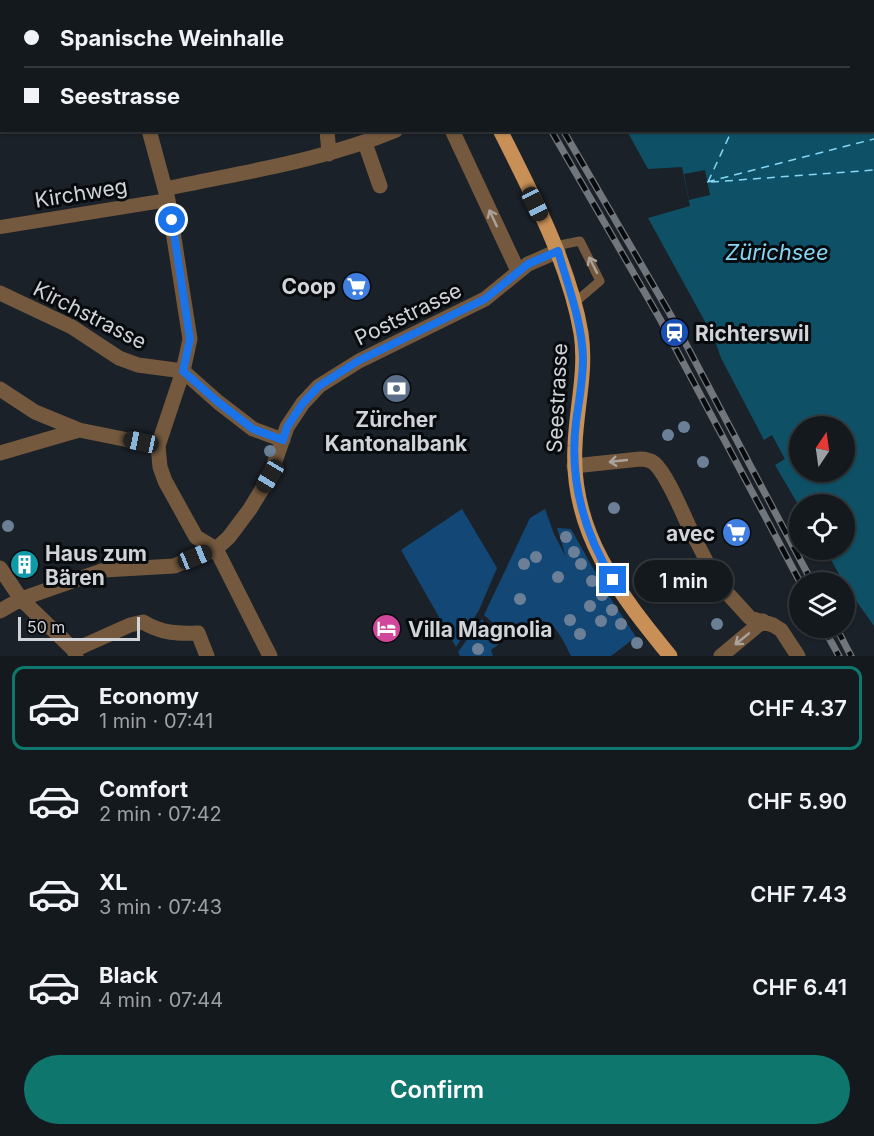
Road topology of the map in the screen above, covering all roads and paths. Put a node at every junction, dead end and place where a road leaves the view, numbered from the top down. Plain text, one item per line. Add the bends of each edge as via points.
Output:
1 (150, 132) edge
2 (327, 132) edge
3 (391, 132) edge
4 (453, 132) edge
5 (501, 132) edge
6 (365, 143) junction
7 (329, 154) junction
8 (380, 186) dead end
9 (167, 194) junction
10 (0, 227) edge
11 (557, 249) junction
12 (518, 271) junction
13 (0, 293) edge
14 (573, 304) junction
15 (183, 371) junction
16 (0, 389) edge
17 (79, 430) junction
18 (283, 440) junction
19 (158, 446) junction
20 (0, 453) edge
21 (574, 466) junction
22 (693, 535) joint
23 (216, 549) junction
24 (0, 568) edge
25 (718, 583) joint
26 (21, 599) junction
27 (0, 611) edge
28 (763, 621) junction
29 (75, 653) edge
30 (207, 656) edge
31 (270, 656) edge
32 (670, 656) edge
33 (721, 656) edge
34 (798, 656) edge

1 - 9 street
2 - 7 street
3 - 6 street
12 -> 4 street
5 - 11 main road, Seestrasse
6 - 7 street
6 - 8 street
7 - 9 street
9 - 10 street, Kirchweg
9 - 15 street via 190,339
11 - 12 street, Poststrasse
11 - 14 main road, Seestrasse
14 -> 11 lane via 600,281 580,241
12 - 18 street, Poststrasse via 485,299 358,361 319,386 287,427
13 - 15 street, Kirchstrasse via 72,327 119,358 138,365
14 - 21 main road, Seestrasse via 583,359
15 - 18 street via 253,429
15 - 19 street
16 - 17 street via 35,412
17 - 19 street
17 - 20 street
18 - 23 street, Poststrasse via 270,476 250,509
19 - 23 street via 160,467 178,506 196,537
22 -> 21 street via 655,464 640,459
21 - 32 main road, Seestrasse via 582,513 603,563 622,596
22 - 25 street
23 - 26 street via 174,566 104,570
23 - 31 street
24 - 26 street
25 - 28 street via 750,618
26 - 27 street
26 - 29 street
28 -> 33 street
28 - 34 street via 781,630
29 - 30 street via 143,622 174,634 198,633

